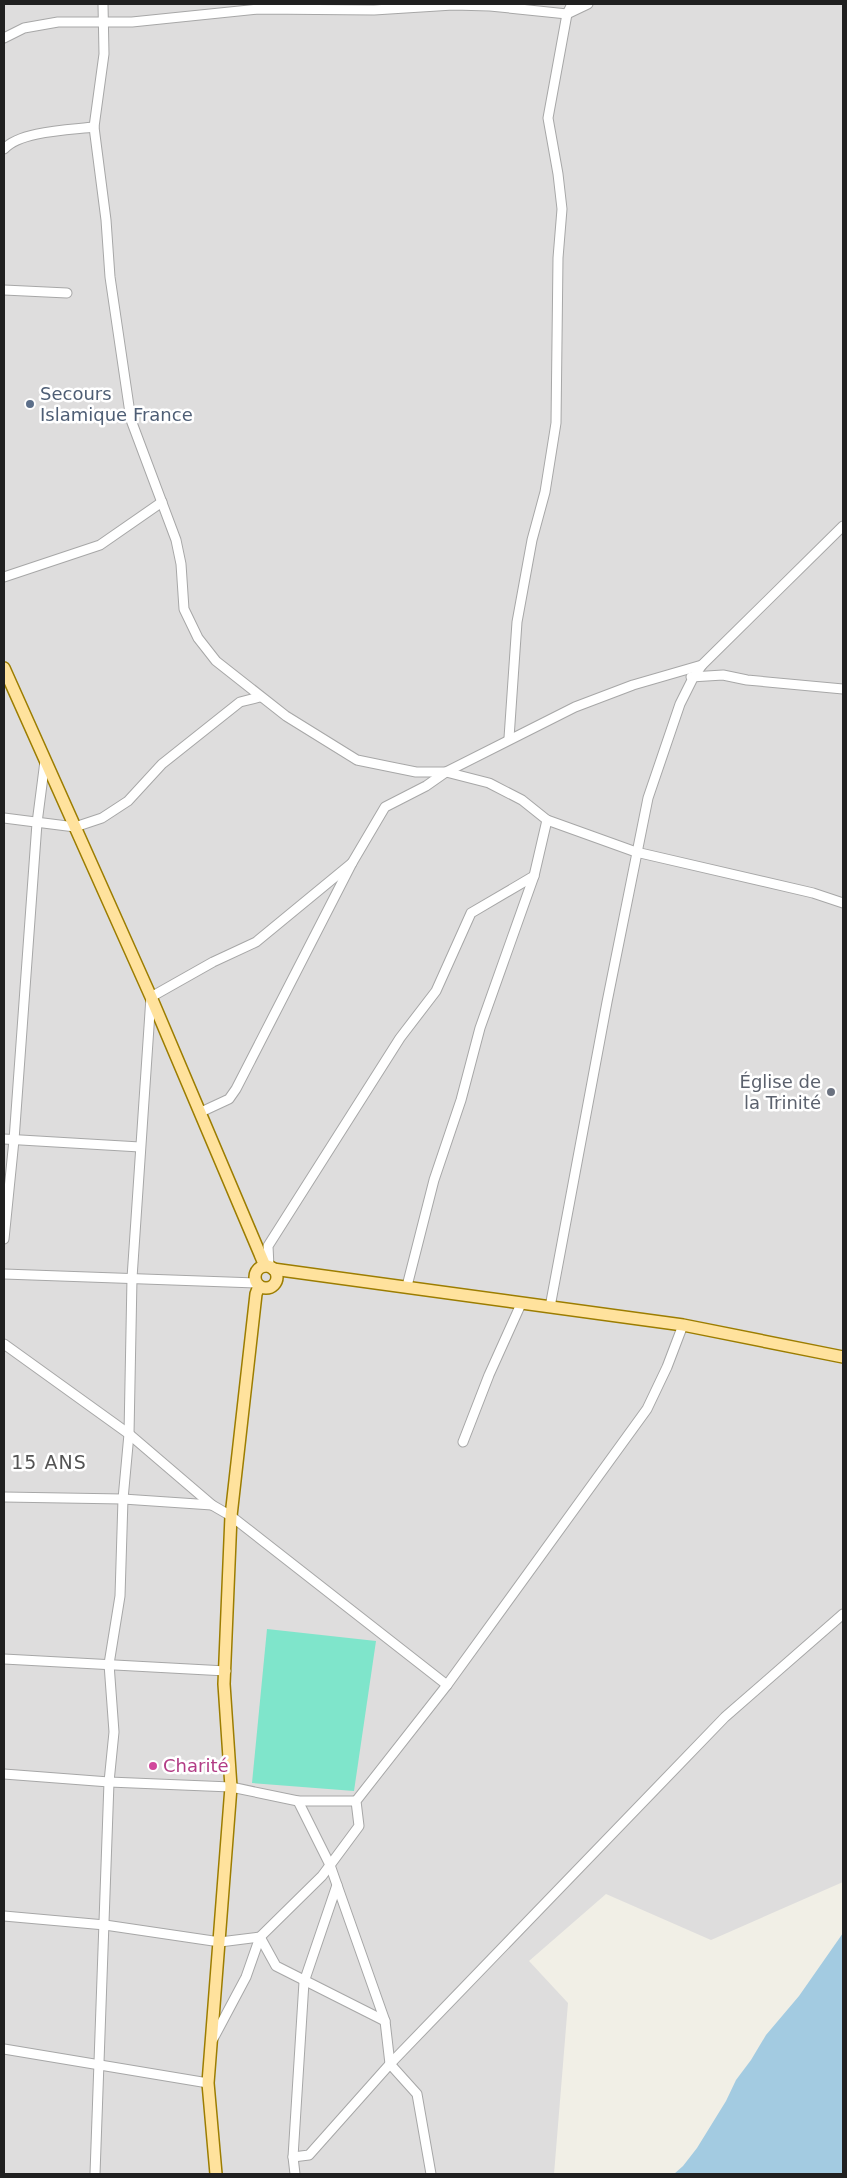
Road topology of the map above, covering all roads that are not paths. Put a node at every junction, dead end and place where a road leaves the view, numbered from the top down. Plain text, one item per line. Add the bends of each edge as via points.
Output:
1 (103, 4) edge
2 (572, 4) edge
3 (588, 4) edge
4 (567, 14) junction
5 (103, 23) junction
6 (4, 38) edge
7 (94, 127) junction
8 (4, 149) edge
9 (4, 290) edge
10 (67, 293) dead end
11 (162, 502) junction
12 (843, 526) edge
13 (4, 577) edge
14 (702, 665) junction
15 (4, 668) edge
16 (680, 671) junction
17 (693, 678) junction
18 (843, 689) edge
19 (260, 697) junction
20 (509, 738) junction
21 (46, 761) junction
22 (446, 772) junction
23 (4, 818) edge
24 (547, 820) junction
25 (37, 823) junction
26 (75, 827) junction
27 (636, 852) junction
28 (352, 862) junction
29 (534, 876) junction
30 (843, 903) edge
31 (152, 997) junction
32 (201, 1112) junction
33 (4, 1140) edge
34 (14, 1140) junction
35 (140, 1147) junction
36 (4, 1239) edge
37 (269, 1267) junction
38 (4, 1274) edge
39 (132, 1278) junction
40 (258, 1284) junction
41 (407, 1286) junction
42 (521, 1304) junction
43 (550, 1307) junction
44 (683, 1325) junction
45 (4, 1344) edge
46 (843, 1357) edge
47 (129, 1434) junction
48 (463, 1442) dead end
49 (4, 1497) edge
50 (123, 1499) junction
51 (212, 1505) junction
52 (231, 1516) junction
53 (843, 1614) edge
54 (4, 1659) edge
55 (109, 1664) junction
56 (226, 1671) junction
57 (447, 1685) junction
58 (4, 1774) edge
59 (109, 1782) junction
60 (231, 1786) junction
61 (298, 1801) junction
62 (356, 1801) junction
63 (330, 1865) junction
64 (337, 1885) junction
65 (4, 1916) edge
66 (105, 1925) junction
67 (260, 1937) junction
68 (220, 1942) junction
69 (304, 1982) junction
70 (385, 2021) junction
71 (211, 2042) junction
72 (4, 2049) edge
73 (99, 2064) junction
74 (390, 2064) junction
75 (208, 2083) junction
76 (293, 2157) junction
77 (95, 2174) edge
78 (216, 2174) edge
79 (295, 2174) edge
80 (431, 2174) edge

1 - 5 street
2 - 4 street
3 - 4 street
4 - 5 street via 453,5 374,10 259,9
4 - 20 street via 548,118 562,209 558,258 556,423 517,622
5 - 6 street via 58,22 24,28
5 - 7 street via 104,54
7 - 8 street via 34,135
7 - 11 street via 110,277 131,420
9 - 10 street
11 - 13 street via 100,545
11 - 19 street via 181,564 184,609 198,638 216,661
12 - 14 street
14 - 16 street
14 - 17 street
15 - 21 main road
16 - 17 street
16 - 20 street via 575,707
17 - 18 street via 723,675
17 - 27 street via 665,743
19 - 22 street via 357,760 416,772
19 - 26 street via 240,702 162,764 128,801 102,818
20 - 22 street
21 - 25 street
21 - 26 main road
22 - 24 street via 489,783 522,800
22 - 28 street via 385,807
23 - 25 street
24 - 27 street
24 - 29 street
25 - 26 street
25 - 34 street
26 - 31 main road
27 - 30 street via 804,890
27 - 43 street
28 - 31 street via 256,942
28 - 32 street via 236,1089 229,1099
29 - 37 street via 471,913 436,991 400,1038 268,1246
29 - 41 street via 480,1028 461,1100 434,1180
31 - 32 main road
31 - 35 street
32 - 37 main road
33 - 34 street
34 - 35 street
34 - 36 street
35 - 39 street
37 - 40 main road via 257,1270 255,1278
37 - 40 main road via 276,1279 274,1284 264,1288
37 - 41 main road
38 - 39 street
39 - 40 street
39 - 47 street
40 - 52 main road
41 - 42 main road
42 - 43 main road
42 - 48 street
43 - 44 main road
44 - 46 main road
44 - 57 street via 647,1409
45 - 47 street
47 - 50 street
47 - 51 street
49 - 50 street
50 - 51 street
50 - 55 street via 120,1596
51 - 52 street
52 - 56 main road
52 - 57 street
53 - 74 street via 725,1717
54 - 55 street
55 - 56 street
55 - 59 street via 114,1732
56 - 60 main road via 224,1684
57 - 62 street
58 - 59 street
59 - 60 street
59 - 66 street
60 - 61 street
60 - 68 main road
61 - 62 street
61 - 63 street
62 - 63 street via 359,1826
63 - 64 street
63 - 67 street
64 - 69 street
64 - 70 street
65 - 66 street
66 - 68 street
66 - 73 street
67 - 68 street
67 - 69 street via 276,1966
67 - 71 street via 246,1977
68 - 71 main road
69 - 70 street
69 - 76 street
70 - 74 street
71 - 75 main road
72 - 73 street
73 - 75 street
73 - 77 street
74 - 76 street via 308,2155
74 - 80 street via 417,2094
75 - 78 main road
76 - 79 street

